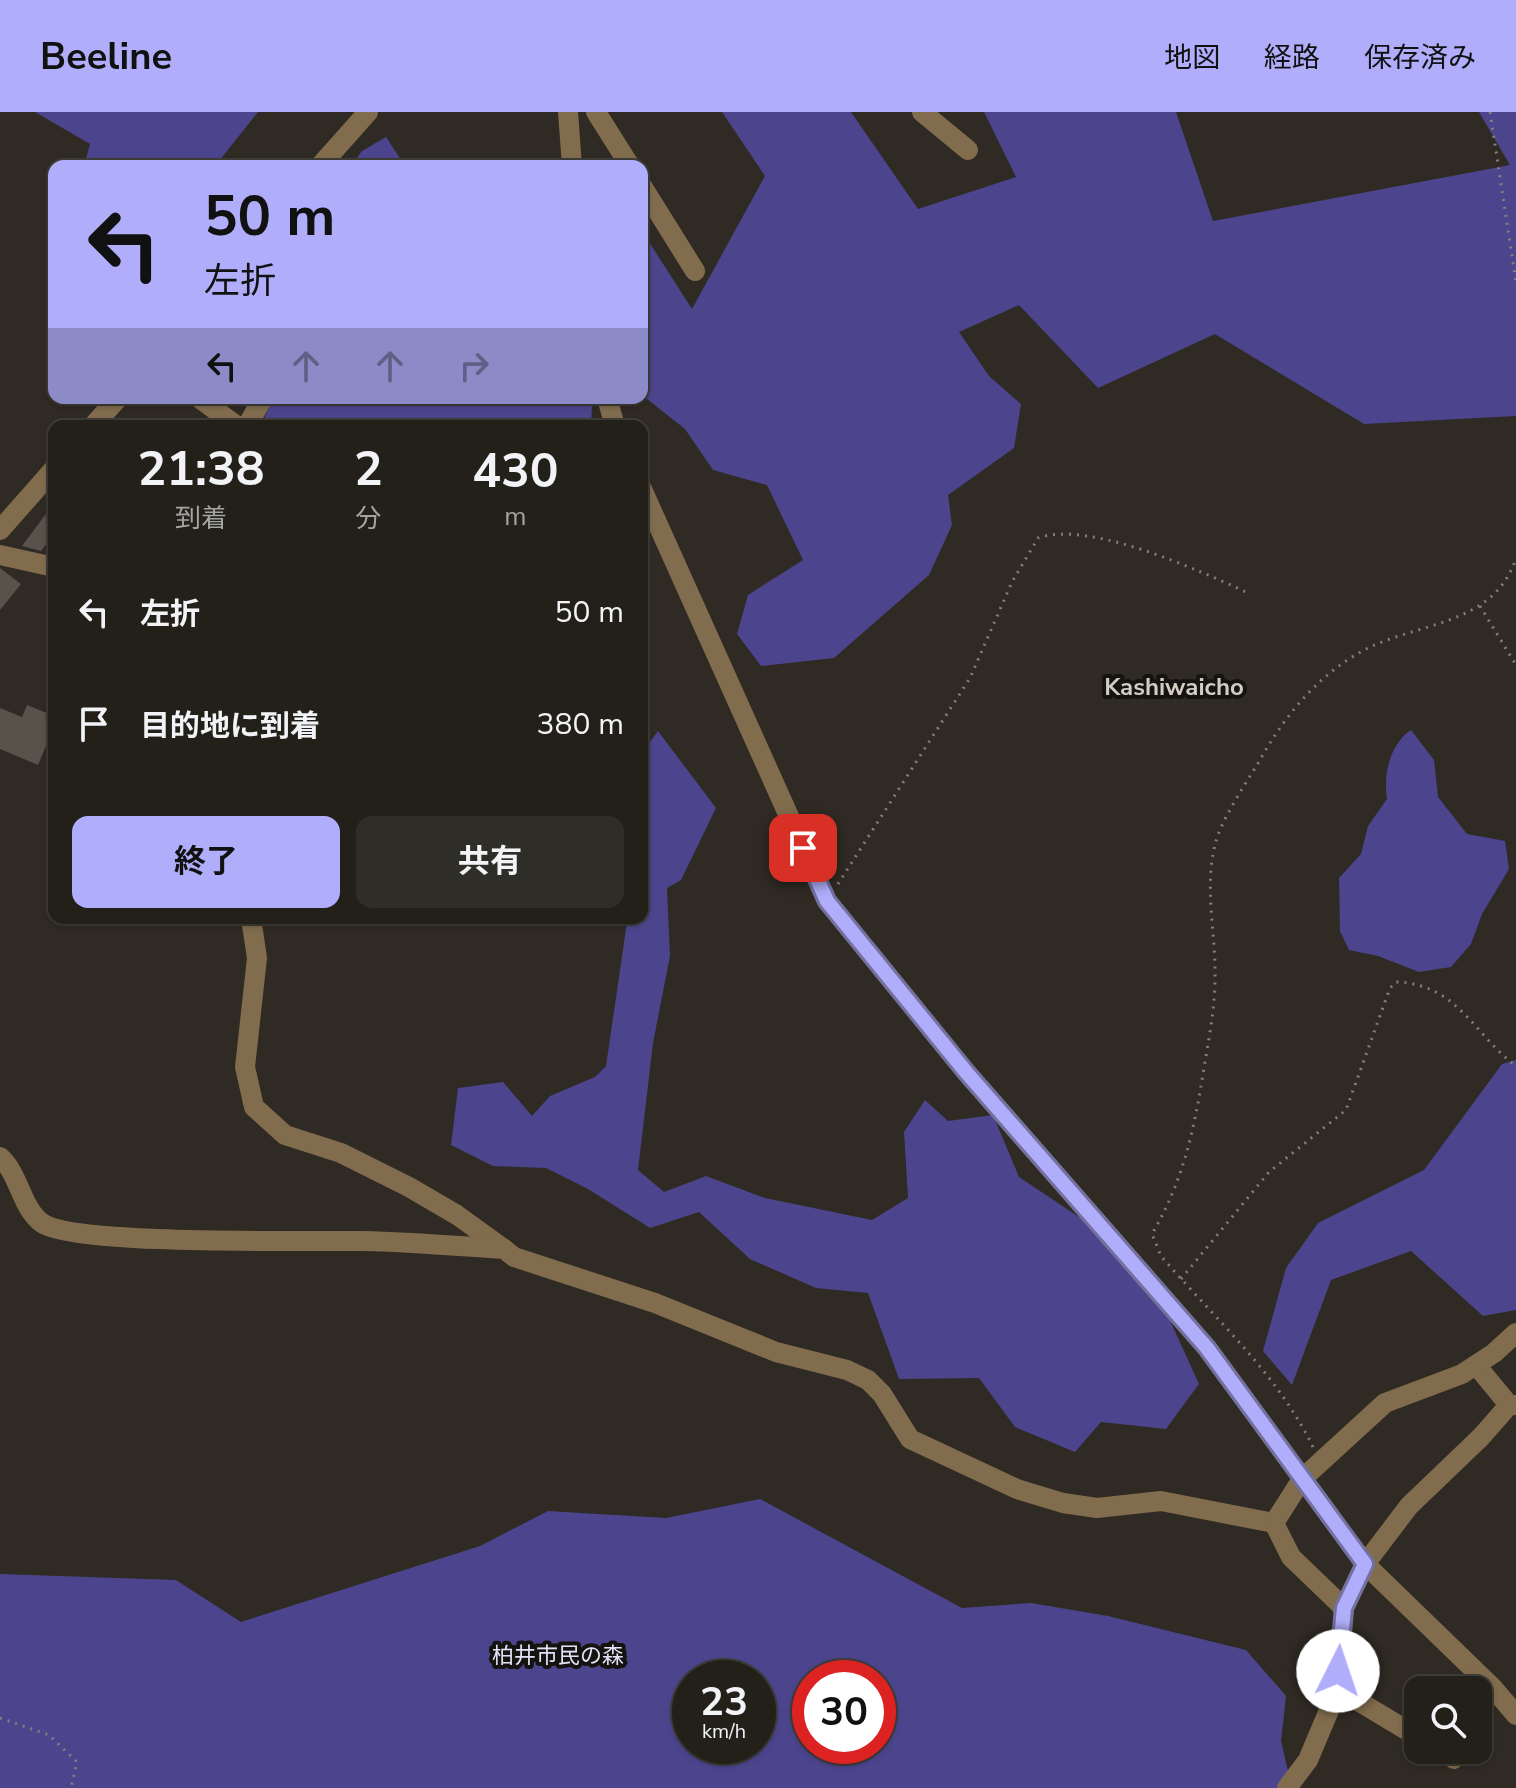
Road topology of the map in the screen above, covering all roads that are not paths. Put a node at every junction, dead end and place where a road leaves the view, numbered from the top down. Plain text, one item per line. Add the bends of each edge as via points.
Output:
1 (368, 112) edge
2 (568, 112) edge
3 (596, 112) edge
4 (922, 112) edge
5 (968, 150) dead end
6 (325, 160) edge
7 (572, 160) edge
8 (626, 160) edge
9 (648, 196) edge
10 (695, 271) dead end
11 (113, 404) edge
12 (207, 404) edge
13 (98, 420) edge
14 (229, 420) edge
15 (48, 476) edge
16 (648, 502) edge
17 (0, 530) edge
18 (0, 555) edge
19 (48, 566) edge
20 (252, 924) edge
21 (0, 1157) edge
22 (504, 1249) junction
23 (1516, 1333) edge
24 (1476, 1365) junction
25 (1513, 1405) edge
26 (1302, 1479) junction
27 (1274, 1523) junction
28 (1365, 1564) junction
29 (1344, 1608) junction
30 (1338, 1689) junction
31 (1516, 1715) edge
32 (1404, 1729) edge
33 (1295, 1785) edge

1 - 6 street
2 - 7 street
3 - 8 street
4 - 5 street
9 - 10 street
11 - 13 street
12 - 14 street
15 - 17 street
16 - 26 street via 827,901 966,1072 1207,1348
18 - 19 street
20 - 22 street via 257,958 245,1067 254,1107 285,1135 341,1153 409,1187
21 - 22 street via 12,1168 42,1223 64,1232
22 - 27 street via 776,1352 847,1370 882,1394 910,1439 1017,1489 1097,1508 1161,1501
23 - 24 street
24 - 25 street
24 - 26 street via 1385,1403
25 - 28 street via 1409,1506
26 - 27 street
26 - 28 street
27 - 29 street via 1291,1557
28 - 29 street
28 - 31 street
29 - 30 street
30 - 32 street
30 - 33 street

